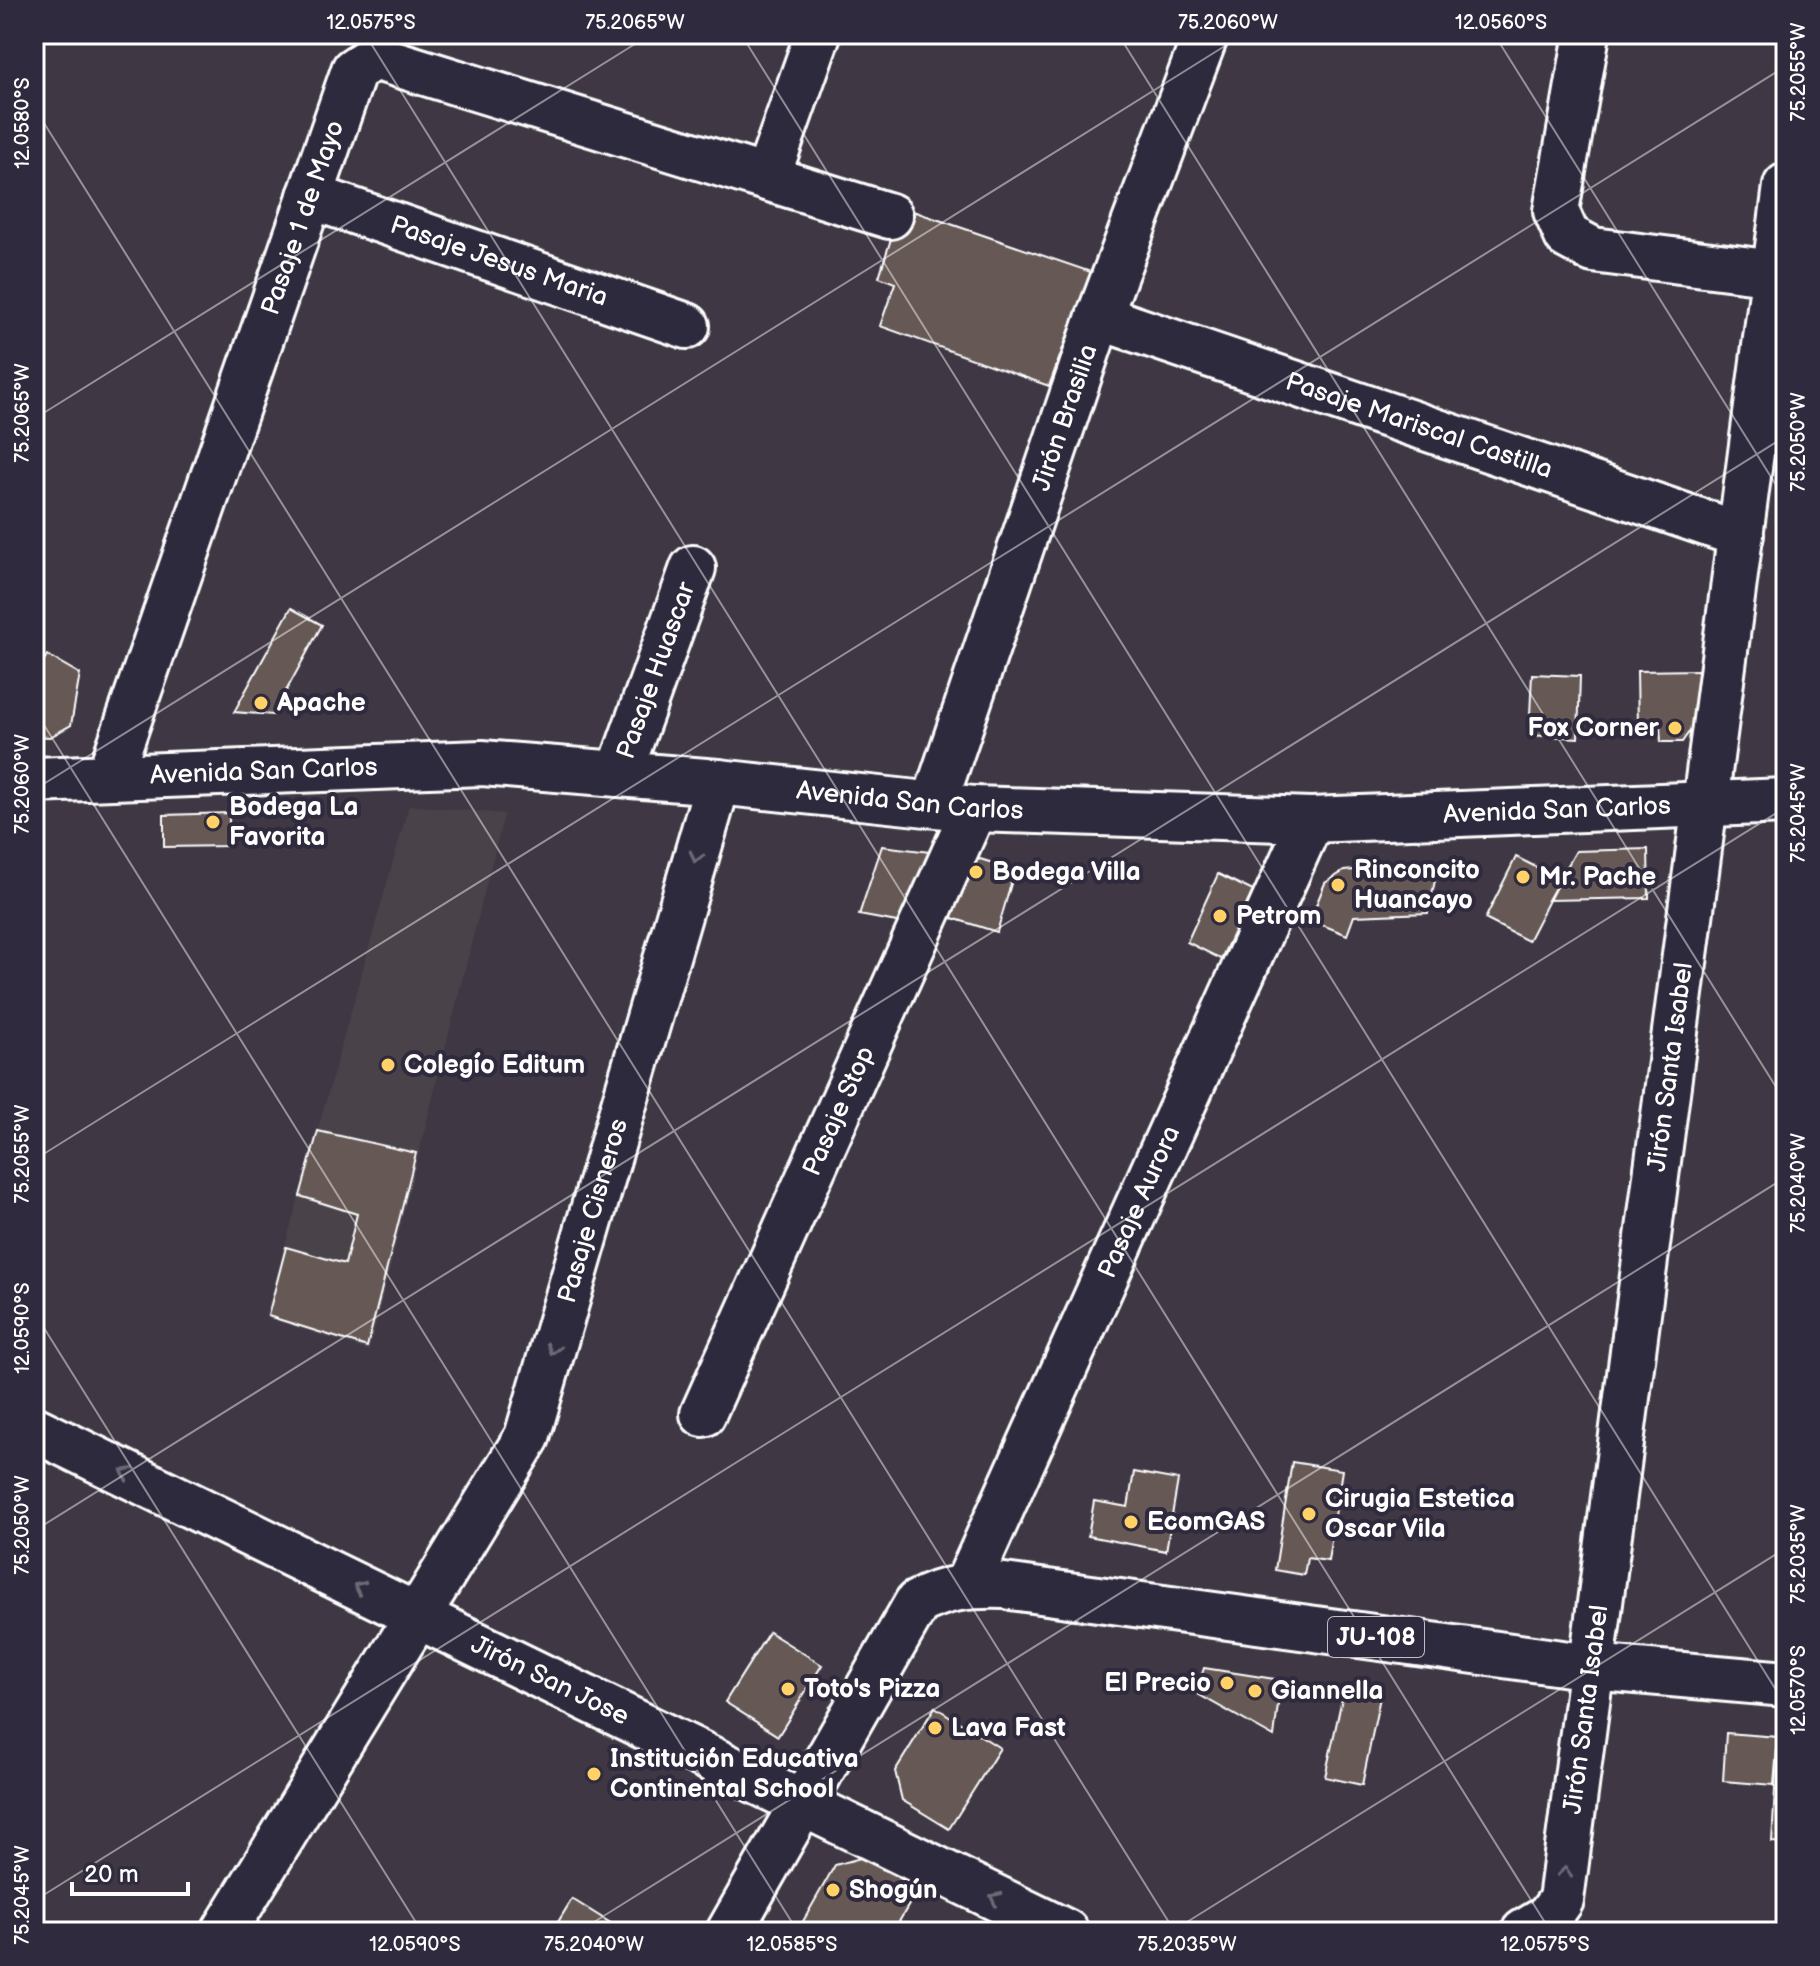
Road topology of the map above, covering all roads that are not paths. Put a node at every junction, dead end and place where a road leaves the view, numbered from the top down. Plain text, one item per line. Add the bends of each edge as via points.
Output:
1 (818, 34) edge
2 (1206, 34) edge
3 (1587, 34) edge
4 (767, 178) junction
5 (1786, 189) edge
6 (310, 196) junction
7 (890, 216) dead end
8 (1775, 273) junction
9 (1099, 317) junction
10 (687, 326) dead end
11 (1741, 535) junction
12 (693, 568) dead end
13 (619, 774) junction
14 (109, 777) junction
15 (34, 780) edge
16 (718, 782) junction
17 (1786, 801) edge
18 (1706, 804) junction
19 (954, 806) junction
20 (1311, 820) junction
21 (703, 1414) dead end
22 (34, 1429) edge
23 (967, 1585) junction
24 (415, 1615) junction
25 (1591, 1667) junction
26 (1786, 1684) edge
27 (802, 1804) junction
28 (224, 1932) edge
29 (729, 1932) edge
30 (1066, 1932) edge
31 (1524, 1932) edge

1 - 4 street
2 - 9 street, Jirón Brasilia
3 - 8 street via 1556,211 1567,236 1593,250
4 - 6 street, Pasaje 1 de Mayo via 374,57 354,70
4 - 7 street, Pasaje 1 de Mayo
5 - 8 street, Jirón Santa Isabel
6 - 10 street, Pasaje Jesus Maria
6 - 14 street, Pasaje 1 de Mayo
8 - 11 street, Jirón Santa Isabel
9 - 11 street, Pasaje Mariscal Castilla
9 - 19 street, Jirón Brasilia
11 - 18 street, Jirón Santa Isabel
12 - 13 street, Pasaje Huascar
13 - 14 street, Avenida San Carlos via 482,763
13 - 16 street, Avenida San Carlos
14 - 15 street, Avenida San Carlos
16 - 19 street, Avenida San Carlos
16 -> 24 street, Pasaje Cisneros via 527,1437
17 - 18 street, Avenida San Carlos
18 - 20 street, Avenida San Carlos
18 - 25 street, Jirón Santa Isabel
19 - 20 street, Avenida San Carlos
19 - 21 street, Pasaje Stop
20 - 23 street, Pasaje Aurora
24 -> 22 street, Jirón San Jose
23 - 25 street, JU-108
23 - 27 street, JU-108 via 917,1603
24 - 27 street, Jirón San Jose
24 - 28 street, Pasaje Cisneros
25 - 26 street, JU-108
31 -> 25 street, Jirón Santa Isabel via 1549,1917 1561,1900
27 - 29 street, JU-108
30 -> 27 street, Jirón San Jose

